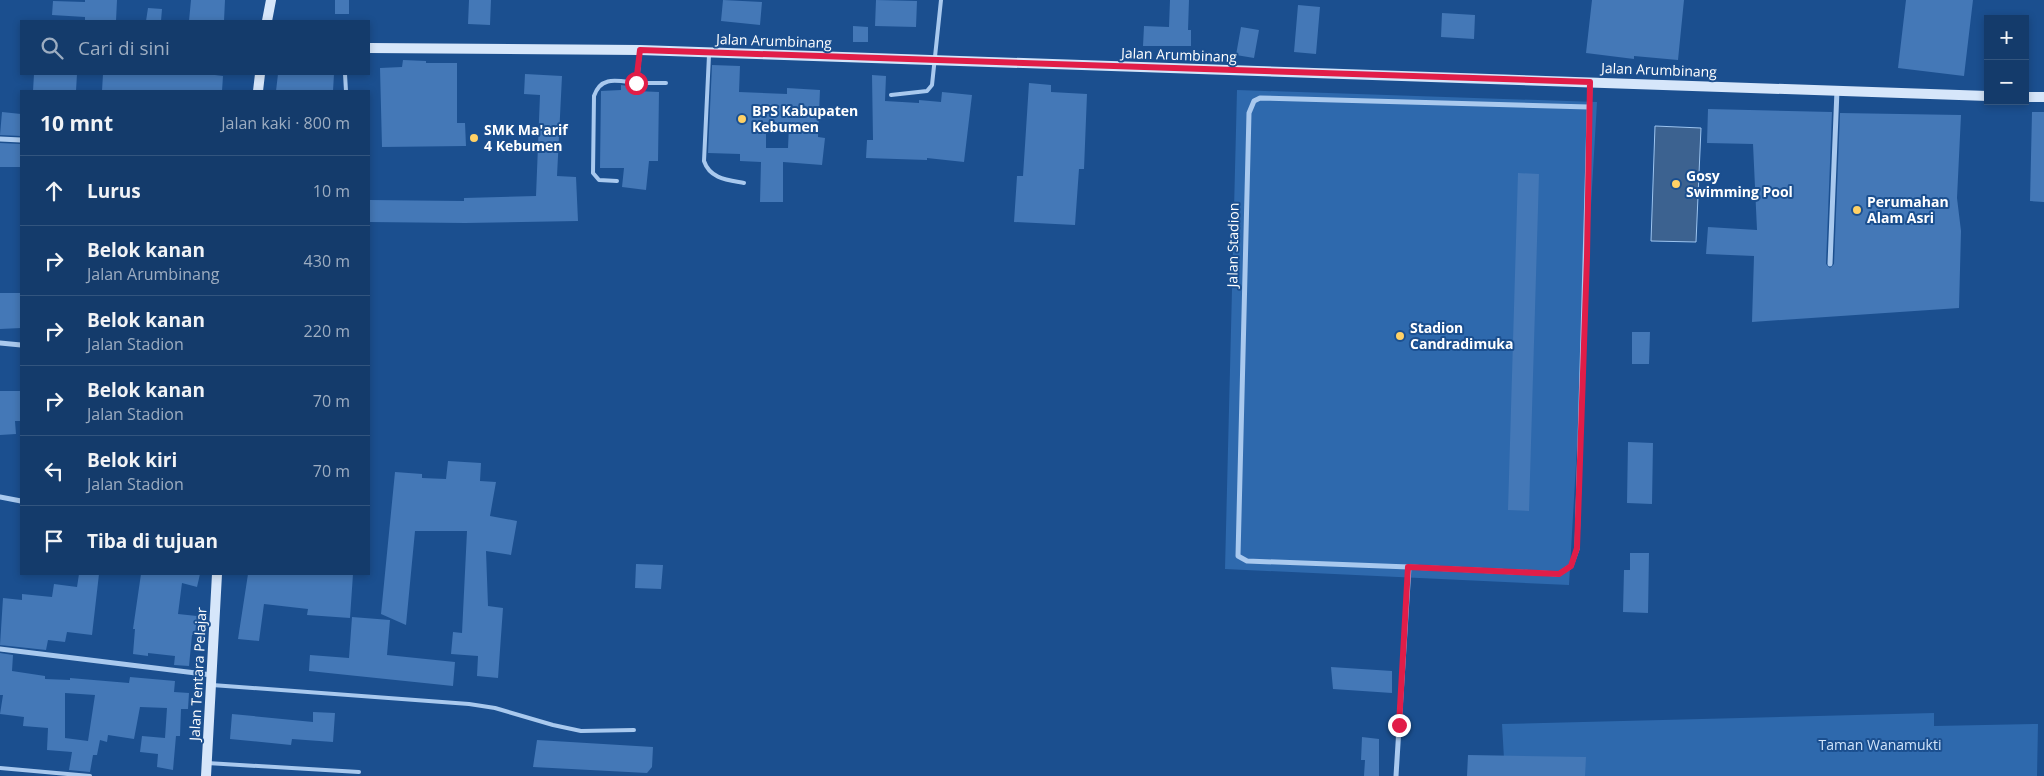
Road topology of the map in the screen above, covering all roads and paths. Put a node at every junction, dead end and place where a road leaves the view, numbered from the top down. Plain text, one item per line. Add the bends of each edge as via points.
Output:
1 (271, 0) edge
2 (941, 0) edge
3 (268, 20) edge
4 (370, 48) edge
5 (640, 50) junction
6 (709, 52) junction
7 (934, 60) junction
8 (260, 75) edge
9 (345, 75) edge
10 (1590, 82) junction
11 (636, 83) junction
12 (666, 83) dead end
13 (258, 90) edge
14 (346, 90) edge
15 (1837, 90) junction
16 (891, 95) dead end
17 (1984, 96) edge
18 (2029, 97) edge
19 (2044, 97) edge
20 (1589, 107) junction
21 (0, 139) edge
22 (20, 140) edge
23 (617, 181) dead end
24 (744, 183) dead end
25 (1830, 264) dead end
26 (0, 344) edge
27 (20, 345) edge
28 (0, 497) edge
29 (20, 501) edge
30 (1408, 567) junction
31 (217, 575) edge
32 (0, 649) edge
33 (212, 680) junction
34 (634, 730) dead end
35 (207, 763) junction
36 (0, 768) edge
37 (359, 772) dead end
38 (90, 776) edge
39 (206, 776) edge
40 (1396, 776) edge

1 - 3 main road
2 - 7 lane
4 - 5 main road, Jalan Arumbinang
5 - 6 main road, Jalan Arumbinang
5 - 11 lane
6 - 7 main road, Jalan Arumbinang
6 - 24 lane via 706,168 712,174
7 - 10 main road, Jalan Arumbinang
7 - 16 lane via 934,80 927,91
8 - 13 main road
9 - 14 lane
10 - 15 main road, Jalan Arumbinang
10 - 20 street, Jalan Stadion
11 - 12 lane
11 - 23 lane via 604,81 594,96 593,172 599,180
15 - 17 main road, Jalan Arumbinang
15 - 25 street
18 - 19 main road
20 - 30 street, Jalan Stadion via 1577,548 1571,566 1559,574
20 - 30 street, Jalan Stadion via 1260,98 1254,101 1249,112 1238,556 1247,561
21 - 22 street
26 - 27 street
28 - 29 street
30 - 40 street
31 - 33 main road, Jalan Tentara Pelajar
32 - 33 street
33 - 34 lane via 469,704 581,731
33 - 35 main road, Jalan Tentara Pelajar
35 - 37 lane
35 - 39 main road, Jalan Tentara Pelajar
36 - 38 lane

